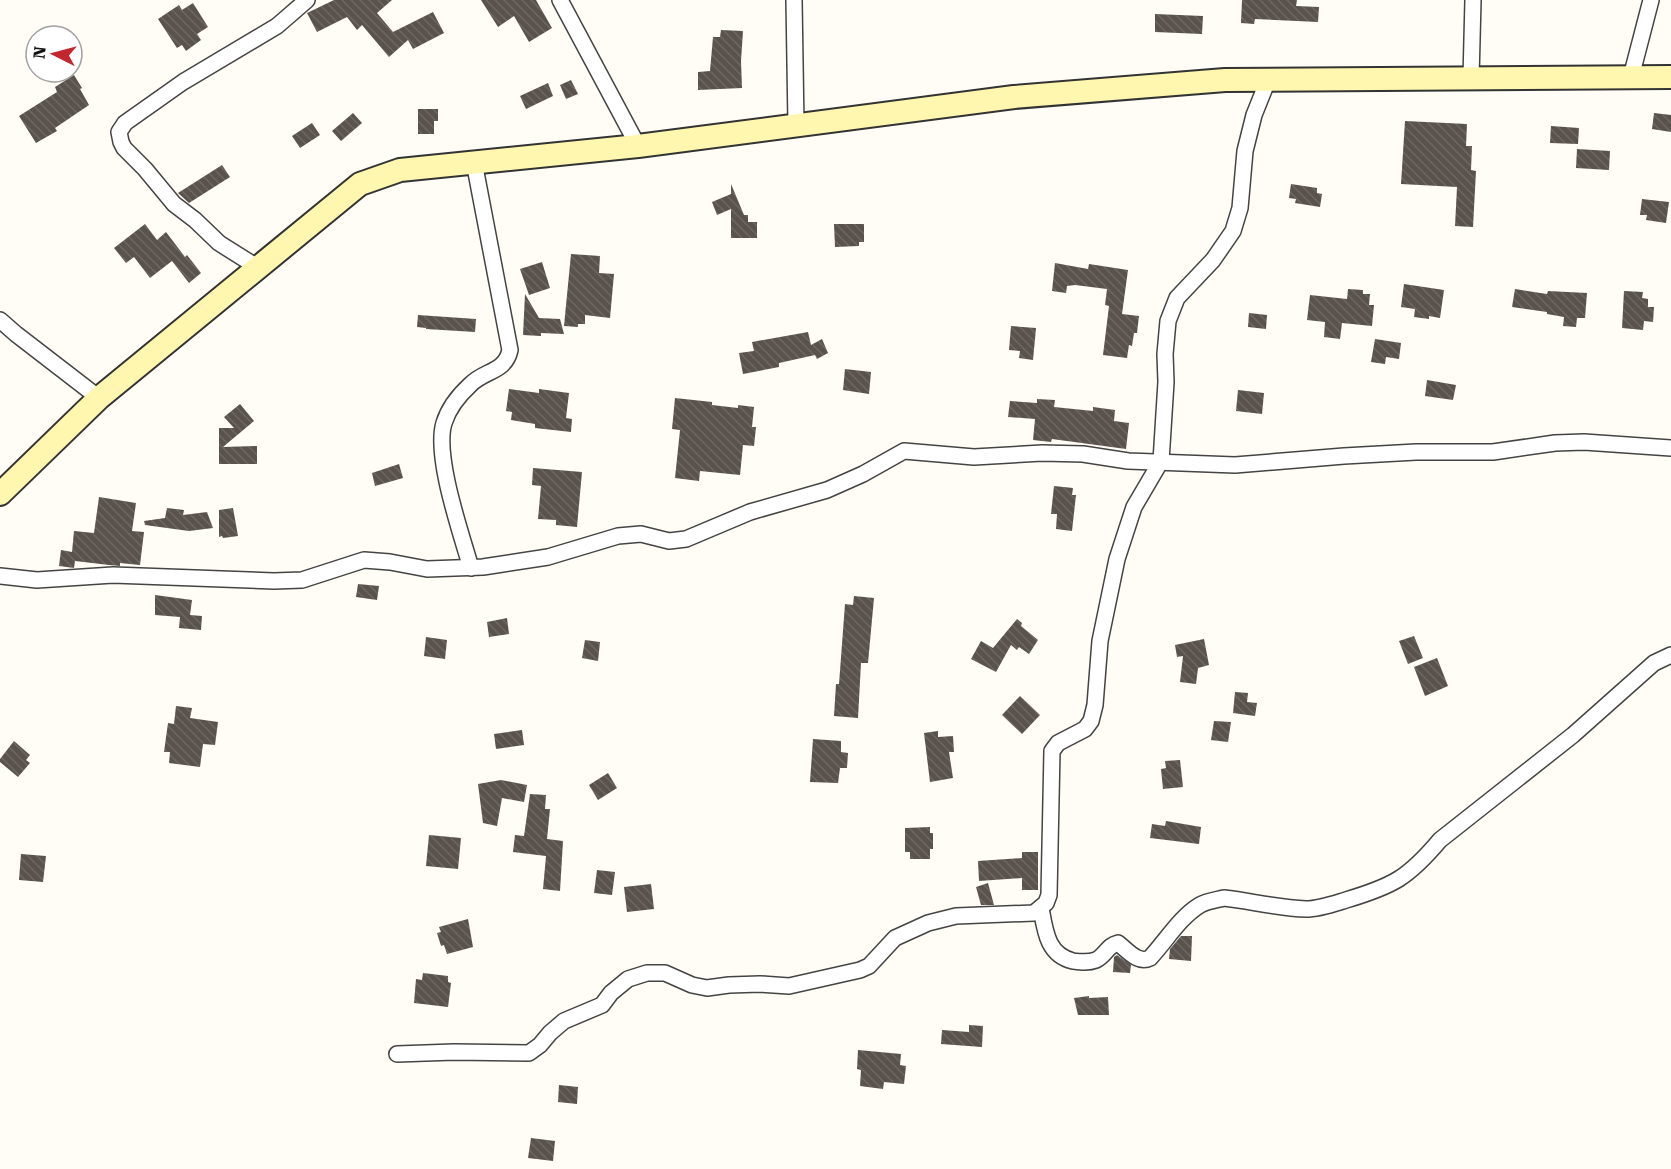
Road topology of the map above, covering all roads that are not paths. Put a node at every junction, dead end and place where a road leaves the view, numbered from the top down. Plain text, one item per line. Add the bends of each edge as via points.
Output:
1 (307, 0) edge
2 (560, 0) edge
3 (794, 0) edge
4 (1473, 0) edge
5 (1651, 0) edge
6 (1631, 77) junction
7 (1671, 77) edge
8 (1471, 78) junction
9 (1268, 80) junction
10 (796, 125) junction
11 (638, 146) junction
12 (474, 162) junction
13 (257, 267) junction
14 (0, 320) edge
15 (99, 398) junction
16 (1671, 448) edge
17 (1161, 461) junction
18 (0, 494) edge
19 (471, 568) junction
20 (0, 576) edge
21 (1671, 655) edge
22 (1041, 908) junction
23 (397, 1054) dead end

1 - 13 street via 277,26 183,82 125,123 119,132 124,148 174,204 219,243
2 - 11 street
3 - 10 street
4 - 8 street
5 - 6 street
6 - 7 main road
6 - 8 main road
8 - 9 main road
9 - 10 main road via 1014,97
9 - 17 street via 1245,151 1240,208 1233,231 1213,260 1177,298 1168,321
10 - 11 main road
11 - 12 main road
12 - 13 main road via 400,170 360,184
12 - 19 street via 510,350 502,366 474,380 456,398 444,423 441,442 445,470
13 - 15 main road
14 - 15 street
15 - 18 main road
16 - 17 street via 1584,442 1493,452 1416,452 1235,465
17 - 19 street via 1083,454 974,457 904,452 827,490 750,512 686,538 669,541 641,534 618,536 548,557
17 - 22 street via 1134,507 1117,559 1100,641 1091,721 1052,751 1049,895
19 - 20 street via 427,569 364,560 302,580 112,575 37,580
21 - 22 street via 1654,663 1573,735 1440,840 1407,875 1386,887 1309,909 1224,898 1210,901 1188,914 1145,961 1118,943 1098,959 1084,963 1067,959 1056,953 1047,938
22 - 23 street via 1034,913 957,916 928,923 895,938 869,966 789,986 729,984 706,988 664,973 647,973 627,979 602,1005 564,1021 529,1053

